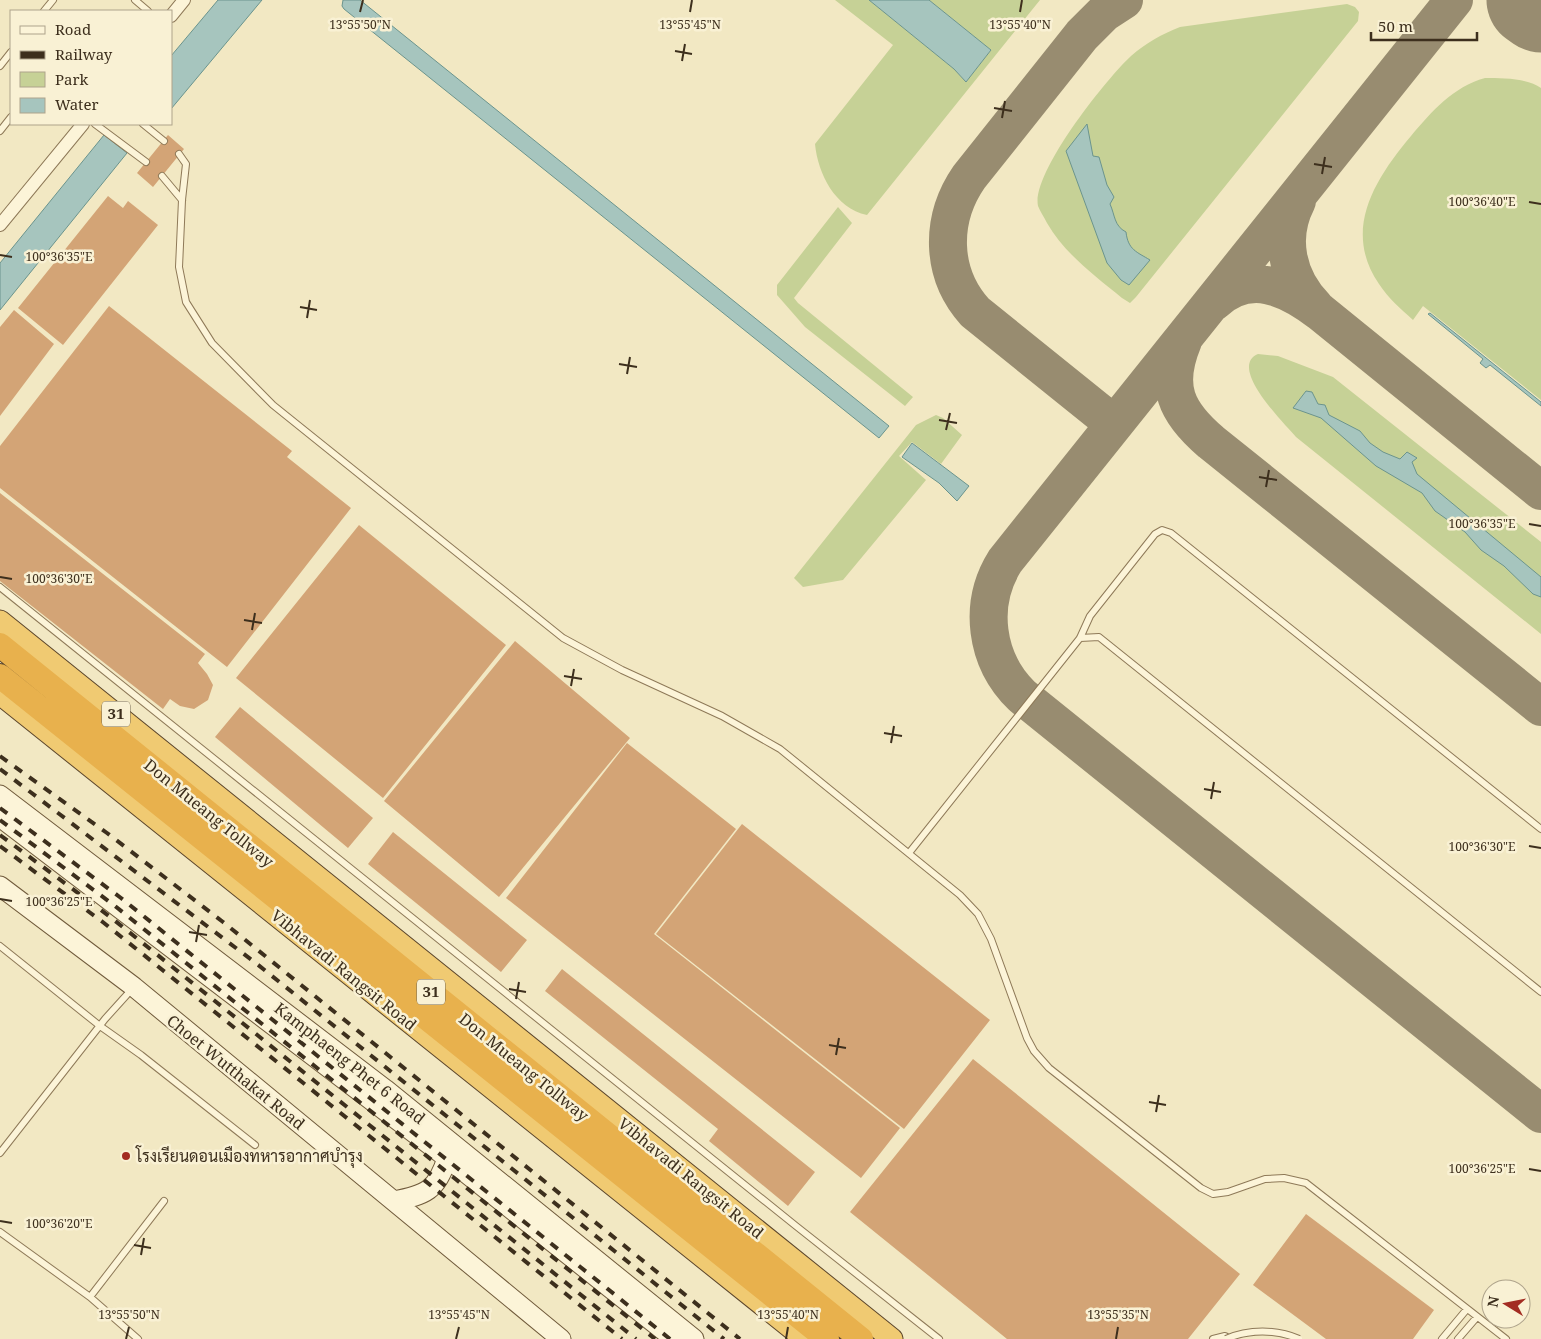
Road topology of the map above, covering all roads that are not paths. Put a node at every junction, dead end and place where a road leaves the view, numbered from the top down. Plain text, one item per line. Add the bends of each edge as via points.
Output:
1 (53, 0) edge
2 (135, 0) edge
3 (184, 0) edge
4 (146, 9) edge
5 (45, 10) edge
6 (172, 15) edge
7 (10, 53) edge
8 (0, 66) edge
9 (10, 118) edge
10 (82, 125) edge
11 (96, 125) edge
12 (144, 125) edge
13 (0, 131) edge
14 (164, 140) dead end
15 (180, 154) dead end
16 (146, 162) dead end
17 (162, 176) dead end
18 (182, 200) junction
19 (0, 225) edge
20 (0, 587) edge
21 (0, 621) edge
22 (1080, 638) junction
23 (0, 645) edge
24 (0, 676) edge
25 (0, 694) edge
26 (0, 795) edge
27 (0, 817) edge
28 (1541, 829) edge
29 (909, 853) junction
30 (0, 886) edge
31 (0, 946) edge
32 (129, 991) junction
33 (1541, 992) edge
34 (100, 1026) junction
35 (255, 1145) dead end
36 (0, 1153) edge
37 (447, 1158) junction
38 (164, 1201) dead end
39 (394, 1201) junction
40 (0, 1232) edge
41 (90, 1297) junction
42 (1466, 1309) junction
43 (1477, 1317) junction
44 (138, 1339) edge
45 (561, 1339) edge
46 (674, 1339) edge
47 (694, 1339) edge
48 (805, 1339) edge
49 (827, 1339) edge
50 (861, 1339) edge
51 (892, 1339) edge
52 (939, 1339) edge
53 (1213, 1339) edge
54 (1228, 1339) edge
55 (1299, 1339) edge
56 (1442, 1339) edge
57 (1458, 1339) edge
58 (1506, 1339) edge

1 - 5 lane
2 - 4 lane
3 - 6 street
7 - 8 lane
9 - 13 lane
10 - 19 street
11 - 16 lane
12 - 14 lane
15 - 18 lane via 186,164
17 - 18 lane
18 - 29 lane via 179,267 186,302 212,343 273,405 567,641 722,716 771,744
20 - 52 lane
21 - 51 highway, Vibhavadi Rangsit Road / 31
22 - 28 lane via 1090,616 1155,534 1166,530
22 - 29 lane
22 - 33 lane via 1099,637
23 - 50 highway, Don Mueang Tollway / 31
24 - 49 highway, Don Mueang Tollway / 31
25 - 48 highway, Vibhavadi Rangsit Road / 31
26 - 47 main road, Kamphaeng Phet 6 Road via 385,1089
27 - 37 main road, Kamphaeng Phet 6 Road
29 - 42 lane via 978,914 992,939 1027,1038 1049,1068 1201,1188 1213,1194 1265,1179 1284,1178 1306,1183
30 - 32 main road, Choet Wutthakat Road
31 - 34 lane
32 - 34 lane
32 - 39 main road, Choet Wutthakat Road
34 - 35 lane
34 - 36 lane
37 - 39 main road via 442,1174 430,1190
37 - 46 main road, Kamphaeng Phet 6 Road
38 - 41 lane
39 - 45 main road, Choet Wutthakat Road
40 - 41 lane
41 - 44 lane
42 - 43 lane
42 - 56 lane
43 - 57 lane
43 - 58 lane
53 - 54 lane via 1225,1336
54 - 55 lane, bridge via 1267,1332

